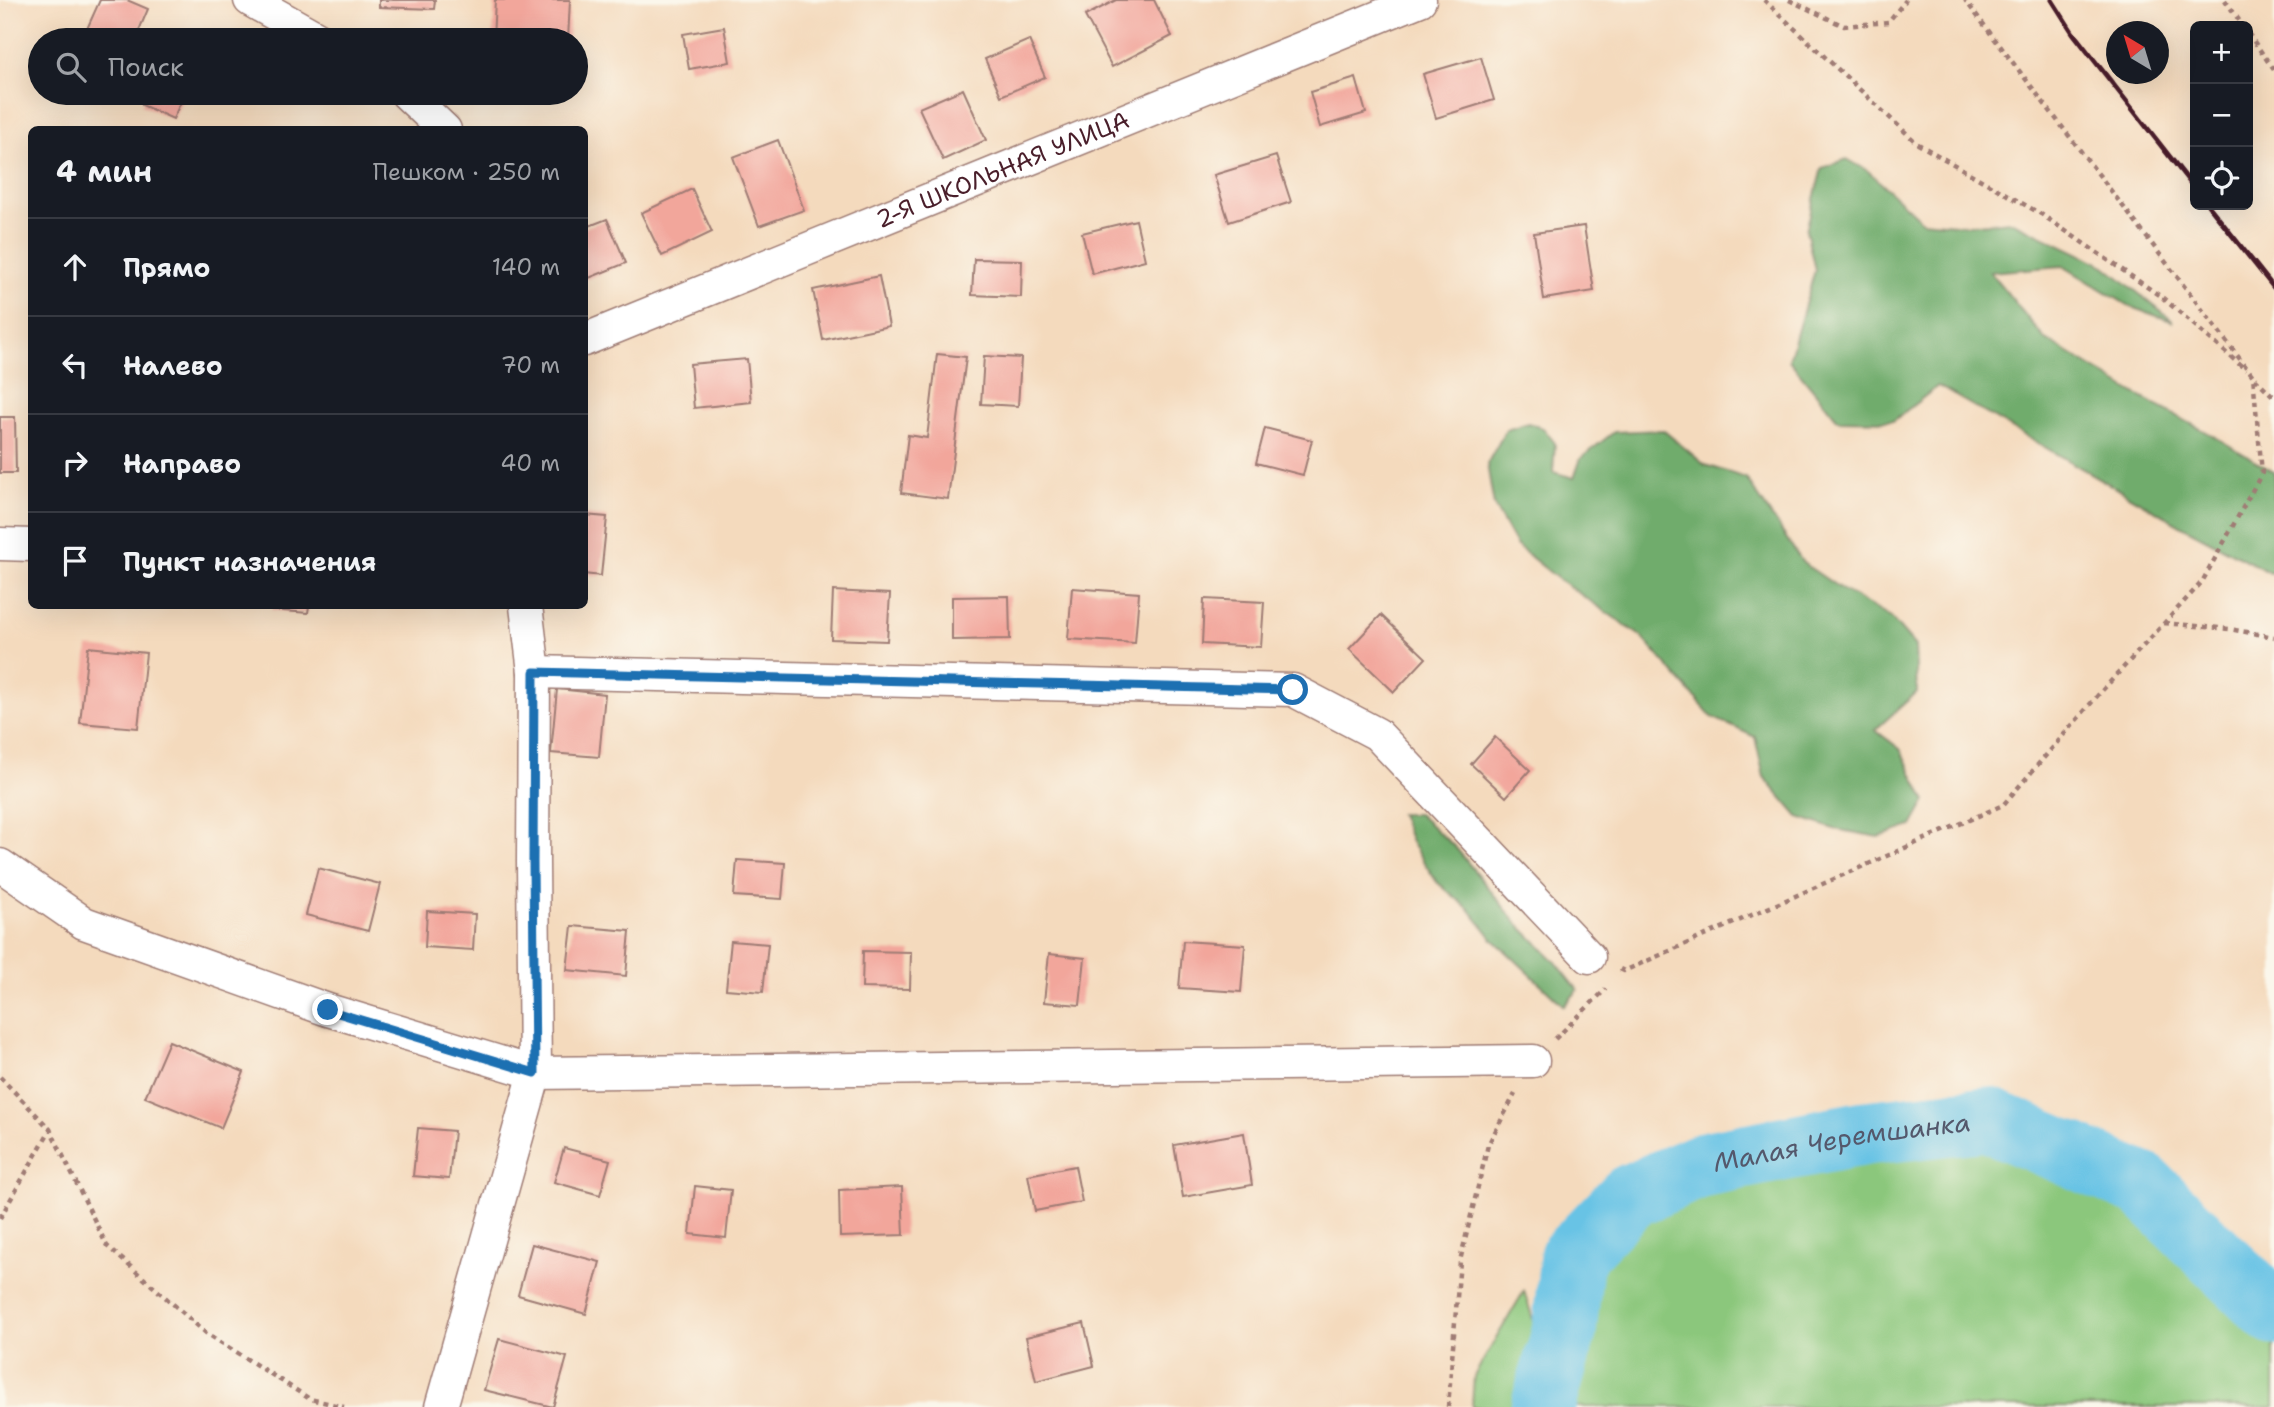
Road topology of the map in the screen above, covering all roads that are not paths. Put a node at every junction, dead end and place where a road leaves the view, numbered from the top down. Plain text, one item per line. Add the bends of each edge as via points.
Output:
1 (250, 0) edge
2 (1420, 0) edge
3 (300, 28) edge
4 (418, 105) edge
5 (440, 126) edge
6 (588, 338) edge
7 (0, 544) edge
8 (28, 545) edge
9 (526, 609) edge
10 (534, 672) junction
11 (0, 865) edge
12 (1589, 957) road end
13 (1533, 1061) road end
14 (535, 1073) junction
15 (441, 1407) edge

1 - 3 street
2 - 6 street, 2-Я ШКОЛЬНАЯ УЛИЦА
4 - 5 street
7 - 8 street
9 - 10 street
10 - 12 street via 1293,690 1377,734
10 - 14 street
11 - 14 street via 84,923 328,1010
13 - 14 street
14 - 15 street

